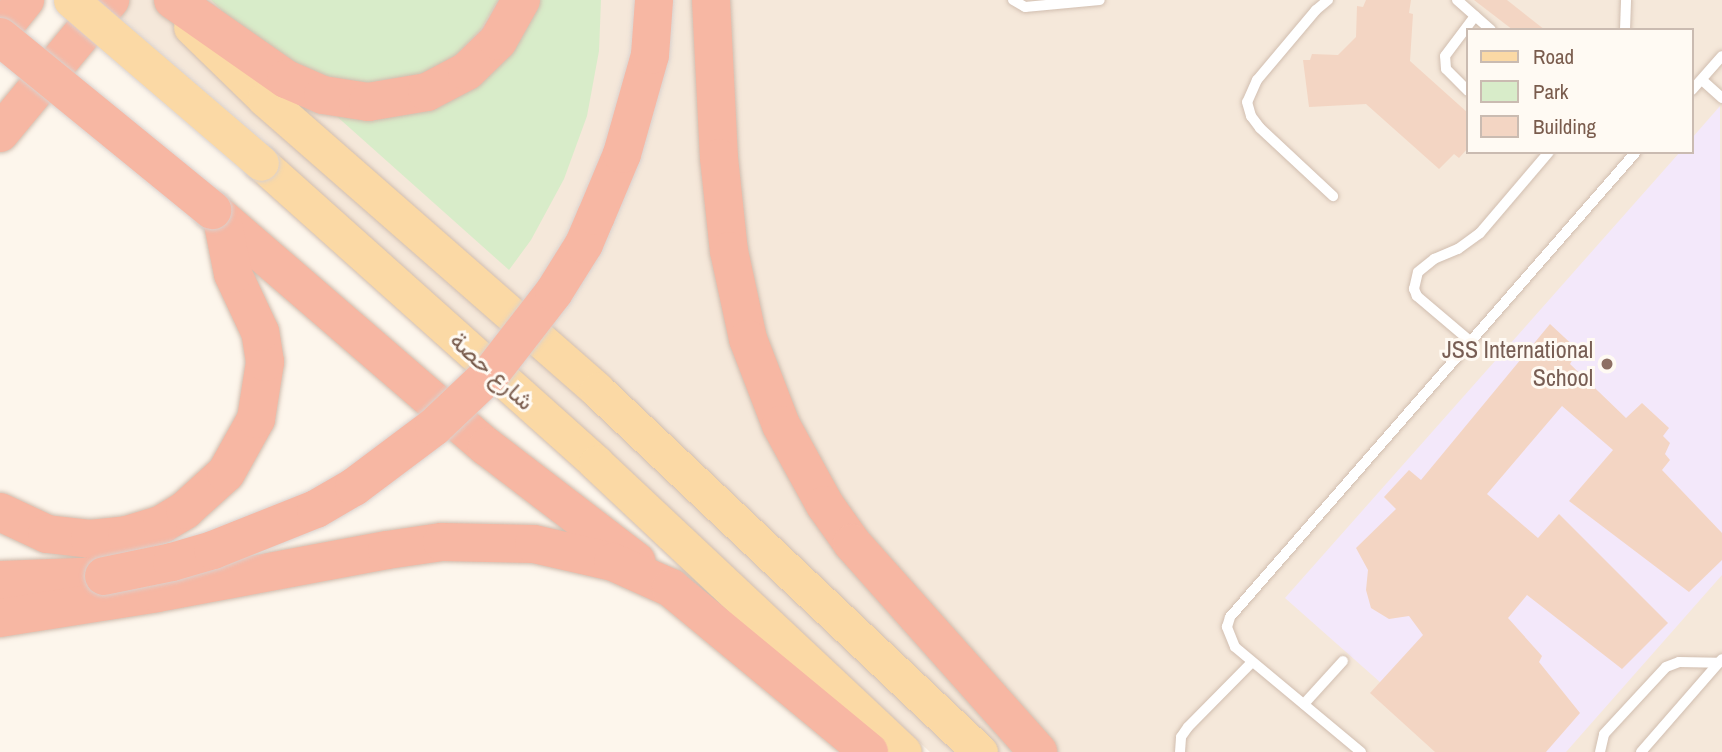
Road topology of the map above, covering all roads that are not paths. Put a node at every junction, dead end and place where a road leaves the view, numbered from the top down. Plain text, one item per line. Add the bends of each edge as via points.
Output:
1 (25, 0) edge
2 (71, 0) edge
3 (110, 0) edge
4 (163, 0) edge
5 (173, 0) edge
6 (521, 0) edge
7 (654, 0) edge
8 (711, 0) edge
9 (1013, 0) edge
10 (1100, 0) edge
11 (1328, 0) edge
12 (1457, 0) edge
13 (1626, 0) edge
14 (1475, 16) junction
15 (1466, 28) edge
16 (1466, 28) edge
17 (1489, 28) edge
18 (1625, 28) edge
19 (0, 31) edge
20 (0, 37) edge
21 (1722, 56) edge
22 (1702, 80) junction
23 (1694, 88) edge
24 (1466, 89) edge
25 (1722, 98) edge
26 (0, 132) edge
27 (1547, 154) edge
28 (1634, 154) edge
29 (1333, 197) dead end
30 (217, 214) junction
31 (1470, 341) junction
32 (0, 512) edge
33 (0, 580) edge
34 (671, 589) junction
35 (0, 618) edge
36 (1343, 661) dead end
37 (1720, 661) edge
38 (1252, 662) junction
39 (1304, 704) junction
40 (869, 752) edge
41 (904, 752) edge
42 (980, 752) edge
43 (1038, 752) edge
44 (1180, 752) edge
45 (1361, 752) edge
46 (1600, 752) edge
47 (1641, 752) edge

1 - 19 highway
2 - 41 main road, شارع حصة, bridge via 596,463
3 - 26 highway
4 - 42 main road via 265,99 597,390
5 - 6 highway via 286,79 323,95 368,102 405,98 447,82 484,56
7 - 33 highway, bridge via 650,55 632,119 584,244 512,350 434,427 354,487 316,509 224,546 104,576
8 - 43 highway via 729,251 748,339 781,425 825,505 878,577
9 - 10 lane via 1025,7
11 - 29 lane via 1257,80 1247,102 1260,128
12 - 14 lane
13 - 18 lane
14 - 15 lane
14 - 17 lane
16 - 24 lane via 1445,56 1447,69
20 - 30 highway, bridge
21 - 22 lane
22 - 23 lane
22 - 25 lane
27 - 31 lane via 1480,233 1418,272 1417,296
28 - 31 lane
30 - 32 highway via 233,274 260,332 265,362 256,419 226,473 186,510 127,536 90,539 47,534
30 - 34 highway via 487,447
31 - 38 lane via 1230,617 1229,638
34 - 35 highway via 613,562 576,552 534,544 442,542
34 - 40 highway
36 - 39 lane
37 - 46 lane via 1679,662 1666,667 1604,734
37 - 47 lane
38 - 39 lane
38 - 44 lane via 1188,727 1181,737
39 - 45 lane

